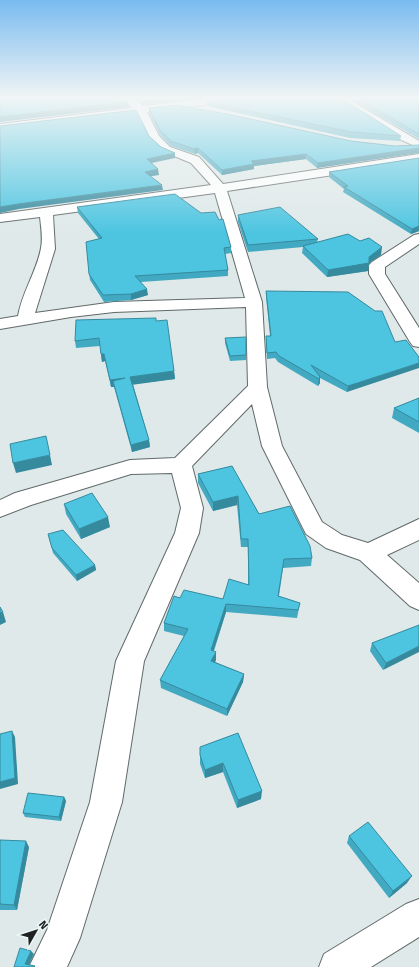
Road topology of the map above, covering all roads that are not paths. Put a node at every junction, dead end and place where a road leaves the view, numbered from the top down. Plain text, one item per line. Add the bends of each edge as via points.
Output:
1 (160, 143) edge
2 (419, 145) edge
3 (400, 147) edge
4 (419, 158) edge
5 (220, 188) junction
6 (46, 212) junction
7 (0, 218) edge
8 (419, 238) edge
9 (254, 302) junction
10 (26, 319) junction
11 (0, 324) edge
12 (419, 342) edge
13 (257, 386) junction
14 (181, 465) junction
15 (0, 509) edge
16 (419, 528) edge
17 (369, 553) junction
18 (419, 599) edge
19 (419, 917) edge
20 (47, 967) edge
21 (337, 967) edge

1 - 5 street via 166,149 195,160
2 - 3 street
4 - 5 street
5 - 6 street
5 - 9 street
6 - 7 street
6 - 10 street via 48,250 31,291
8 - 12 street via 377,265 377,274
9 - 10 street via 215,306 114,307
9 - 13 street
10 - 11 street
13 - 14 street
13 - 17 street via 272,446 314,528 334,542
14 - 15 street via 130,467 22,499
14 - 20 street via 192,508 187,533 130,661 106,802 62,938
16 - 17 street via 404,538
17 - 18 street
19 - 21 street

